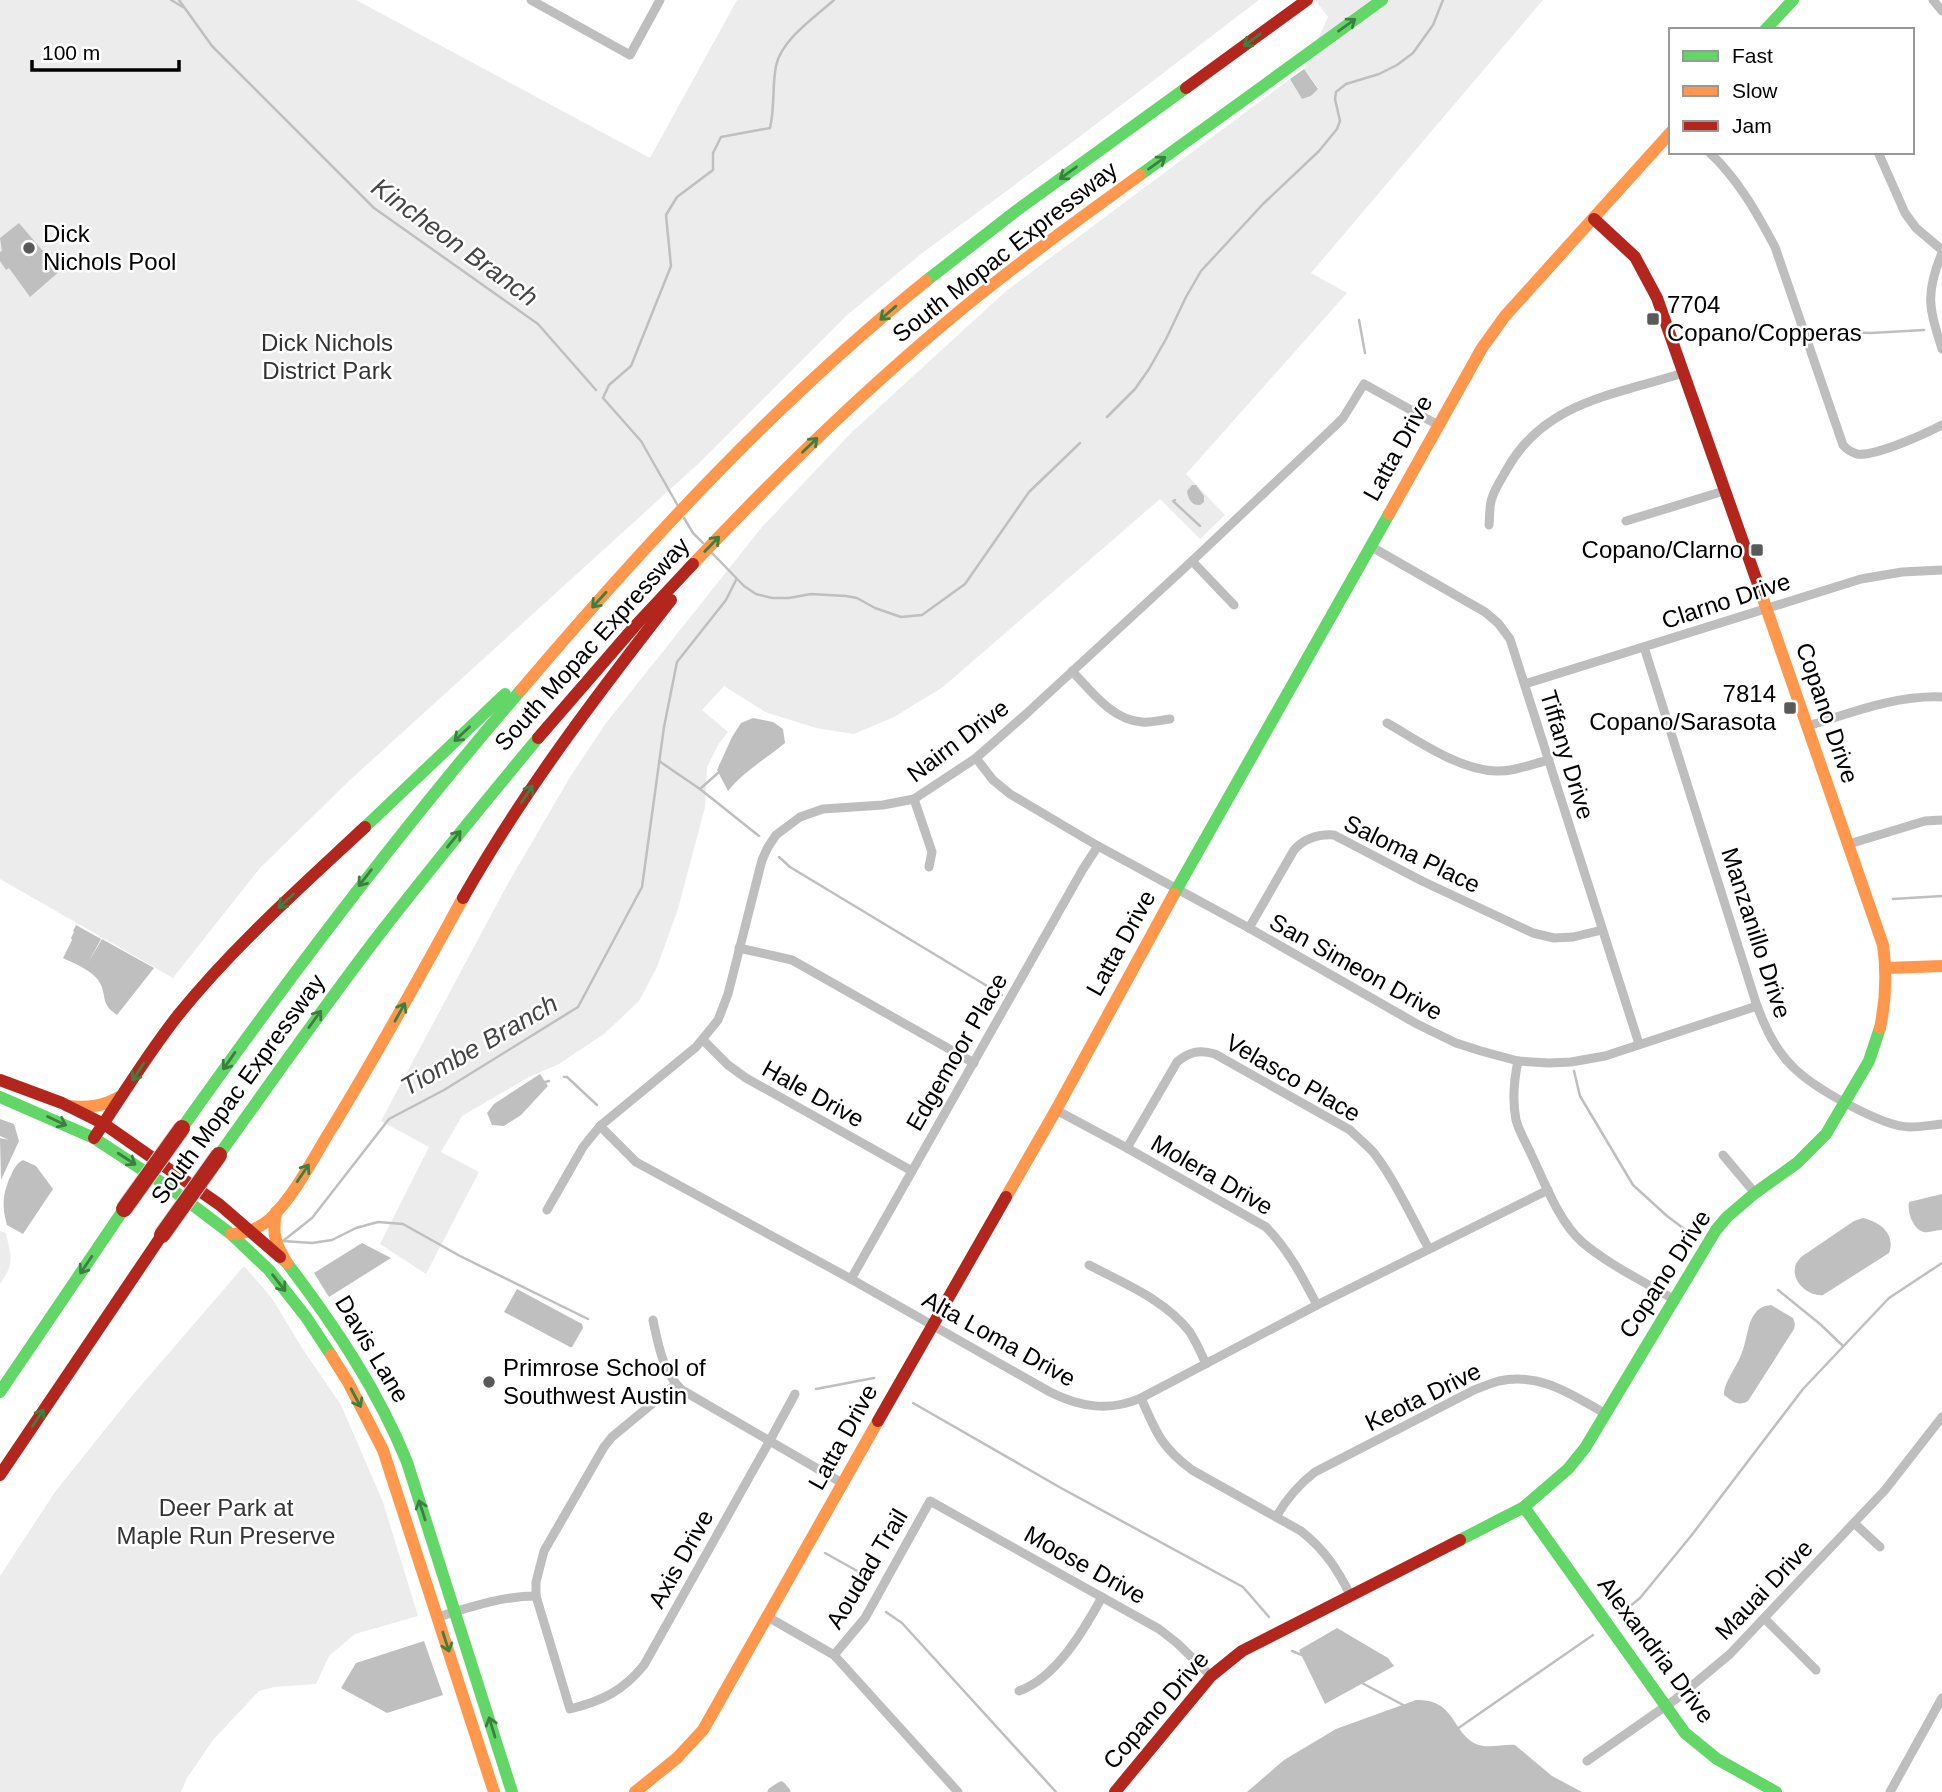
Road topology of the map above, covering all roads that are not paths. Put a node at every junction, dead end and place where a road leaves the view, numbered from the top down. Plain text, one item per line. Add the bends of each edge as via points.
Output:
1 (531, 0) edge
2 (660, 0) edge
3 (1307, 0) edge
4 (1382, 0) edge
5 (1793, 0) edge
6 (1933, 0) edge
7 (1942, 11) edge
8 (1767, 28) edge
9 (1669, 134) edge
10 (1711, 154) edge
11 (1879, 154) edge
12 (1594, 219) junction
13 (1942, 252) edge
14 (1942, 349) edge
15 (1683, 373) junction
16 (1438, 425) junction
17 (1942, 425) edge
18 (1724, 491) junction
19 (1626, 521) dead end
20 (1489, 525) dead end
21 (1370, 546) junction
22 (1192, 561) junction
23 (1942, 570) edge
24 (677, 586) junction
25 (1234, 605) dead end
26 (1766, 608) junction
27 (1644, 647) junction
28 (1072, 671) junction
29 (532, 674) junction
30 (1525, 684) junction
31 (1942, 697) edge
32 (1170, 719) dead end
33 (1387, 723) dead end
34 (1808, 726) junction
35 (976, 758) junction
36 (1549, 760) junction
37 (914, 799) junction
38 (1942, 820) edge
39 (1849, 844) junction
40 (1098, 846) junction
41 (929, 867) dead end
42 (1177, 889) junction
43 (1249, 928) junction
44 (1602, 929) junction
45 (739, 947) junction
46 (1942, 966) edge
47 (1886, 968) junction
48 (1757, 1006) junction
49 (703, 1040) junction
50 (1639, 1044) junction
51 (1518, 1061) junction
52 (974, 1063) junction
53 (0, 1080) edge
54 (124, 1093) junction
55 (0, 1097) edge
56 (1846, 1102) junction
57 (67, 1106) junction
58 (1056, 1110) junction
59 (104, 1124) junction
60 (1942, 1124) edge
61 (600, 1126) junction
62 (94, 1138) junction
63 (1127, 1148) junction
64 (1723, 1155) dead end
65 (912, 1171) junction
66 (1548, 1190) junction
67 (1755, 1193) junction
68 (547, 1210) dead end
69 (276, 1212) junction
70 (252, 1231) junction
71 (231, 1234) junction
72 (1429, 1250) junction
73 (287, 1263) junction
74 (1089, 1265) dead end
75 (851, 1279) junction
76 (1673, 1299) junction
77 (1317, 1306) junction
78 (653, 1320) dead end
79 (932, 1325) junction
80 (1206, 1364) junction
81 (676, 1384) junction
82 (0, 1392) edge
83 (794, 1394) dead end
84 (1141, 1398) junction
85 (1606, 1414) junction
86 (1942, 1417) edge
87 (394, 1430) junction
88 (377, 1438) junction
89 (769, 1442) junction
90 (0, 1475) edge
91 (842, 1483) junction
92 (930, 1501) joint
93 (1524, 1507) junction
94 (1276, 1517) junction
95 (1854, 1523) junction
96 (1880, 1547) dead end
97 (536, 1596) junction
98 (1351, 1596) junction
99 (1102, 1597) junction
100 (456, 1612) junction
101 (438, 1617) junction
102 (768, 1617) junction
103 (1765, 1619) junction
104 (834, 1655) junction
105 (1816, 1670) dead end
106 (1210, 1676) junction
107 (1019, 1691) dead end
108 (1942, 1698) edge
109 (1665, 1706) junction
110 (1587, 1761) dead end
111 (495, 1792) edge
112 (512, 1792) edge
113 (635, 1792) edge
114 (772, 1792) edge
115 (786, 1792) edge
116 (958, 1792) edge
117 (1115, 1792) edge
118 (1776, 1792) edge
119 (1890, 1792) edge

1 - 2 street via 630,55
3 -> 29 main road, South Mopac Expressway via 1029,201 896,305 706,485
24 -> 4 main road, South Mopac Expressway via 733,522 927,338 993,284
5 - 8 main road
6 - 7 street
9 - 12 main road, Latta Drive
10 - 17 street via 1748,199 1774,247 1848,451 1868,454
11 - 13 street via 1905,213
12 - 15 main road, Copano Drive via 1635,257 1647,277
12 - 16 main road, Latta Drive via 1505,316
13 - 14 street via 1930,300
15 - 18 main road, Copano Drive
15 - 20 street via 1576,406 1548,421 1514,458 1492,498
16 - 21 main road, Latta Drive
16 - 22 street, Nairn Drive via 1364,384 1343,418
18 - 19 street
18 - 26 main road, Copano Drive
21 - 30 street, Tiffany Drive via 1498,623 1510,639
21 - 42 main road, Latta Drive
22 - 25 street
22 - 28 street, Nairn Drive
23 - 26 street, Clarno Drive via 1861,579
69 -> 24 main road via 343,1110 508,822
90 -> 24 main road, South Mopac Expressway, bridge via 162,1235 333,995 529,746 648,611
26 - 27 street, Clarno Drive
26 - 34 main road, Copano Drive
27 - 30 street, Clarno Drive
27 - 48 street, Manzanillo Drive
28 - 32 street via 1114,712 1142,723
28 - 35 street, Nairn Drive
29 -> 54 main road via 511,688 232,953 179,1014
29 -> 82 main road, South Mopac Expressway, bridge via 312,947 124,1209
30 - 36 street, Tiffany Drive
31 - 34 street via 1883,704
33 - 36 street via 1477,769 1514,769
34 - 39 main road, Copano Drive
35 - 37 street, Nairn Drive
35 - 40 street, San Simeon Drive via 1010,794
36 - 44 street, Tiffany Drive
37 - 41 street via 932,852
37 - 45 street, Nairn Drive via 823,809 800,817 776,835 762,860
38 - 39 street
39 - 47 main road, Copano Drive
40 - 42 street, San Simeon Drive
40 - 52 street, Edgemoor Place
42 - 43 street, San Simeon Drive
42 - 58 main road, Latta Drive
43 - 44 street, Saloma Place via 1294,850 1301,842 1323,834 1334,835 1533,933 1573,937
43 - 51 street, San Simeon Drive via 1437,1035
44 - 50 street, Tiffany Drive
45 - 49 street, Nairn Drive via 723,1009
45 - 52 street via 792,960
46 - 47 main road
47 - 56 main road, Copano Drive via 1880,1032
48 - 50 street, San Simeon Drive
48 - 56 street, Manzanillo Drive via 1769,1035 1792,1066
49 - 61 street, Nairn Drive
49 - 65 street, Hale Drive via 746,1078
50 - 51 street, San Simeon Drive via 1572,1062
51 - 66 street via 1514,1082 1517,1123
52 - 65 street, Edgemoor Place
53 - 57 main road, Davis Lane
54 - 57 main road via 98,1107
54 - 59 main road
55 -> 62 main road, Davis Lane
56 - 60 street, Manzanillo Drive via 1883,1122 1908,1127
56 - 67 main road, Copano Drive via 1826,1134 1797,1163
57 - 59 main road, Davis Lane
58 - 63 street, Molera Drive
58 - 79 main road, Latta Drive
59 - 62 main road
59 - 70 main road, Davis Lane
61 - 68 street, Nairn Drive
61 - 75 street, Alta Loma Drive via 636,1162
62 -> 71 main road, Davis Lane
63 - 72 street, Velasco Place via 1177,1062 1195,1052 1215,1054 1350,1130 1374,1153
63 - 77 street, Molera Drive via 1266,1227 1295,1264
64 - 67 street
65 - 75 street, Edgemoor Place
66 - 72 street, Alta Loma Drive
66 - 76 street via 1580,1240
67 - 76 main road, Copano Drive via 1716,1230
69 - 70 main road
69 - 73 main road via 274,1242
70 - 71 main road
70 - 73 main road, Davis Lane
71 -> 88 main road, Davis Lane via 269,1270 306,1317
72 - 77 street, Alta Loma Drive
73 - 87 main road, Davis Lane via 324,1312
74 - 80 street via 1171,1313 1190,1332
75 - 79 street, Alta Loma Drive
76 - 85 main road, Copano Drive
77 - 80 street, Alta Loma Drive
78 - 81 street via 660,1350
79 - 84 street, Alta Loma Drive via 1067,1400 1110,1407
79 - 91 main road, Latta Drive
80 - 84 street, Alta Loma Drive
81 - 89 street
81 - 97 street via 612,1437 597,1457 544,1551
83 - 89 street, Axis Drive
84 - 94 street via 1164,1447 1178,1460
85 - 93 main road, Copano Drive via 1568,1469
85 - 94 street, Keota Drive via 1558,1386 1517,1379 1499,1381 1315,1472 1288,1497
86 - 95 street, Mauai Drive
87 - 88 main road
100 -> 87 main road, Davis Lane
88 - 101 main road, Davis Lane
89 - 91 street
89 - 97 street, Axis Drive via 643,1665 614,1693 570,1709
91 - 102 main road, Latta Drive
92 - 99 street, Moose Drive
92 - 104 street, Aoudad Trail via 865,1619
93 - 98 main road, Copano Drive
93 - 109 main road, Alexandria Drive
94 - 98 street via 1318,1544
95 - 96 street
95 - 103 street, Mauai Drive
97 - 100 street via 497,1600
98 - 106 main road, Copano Drive via 1242,1651
99 - 106 street, Moose Drive via 1168,1636
99 - 107 street via 1077,1638 1042,1680
100 - 101 street
112 -> 100 main road, Davis Lane
101 -> 111 main road, Davis Lane
102 - 104 street
102 - 113 main road, Latta Drive via 703,1730
103 - 105 street
103 - 109 street, Mauai Drive via 1712,1670
104 - 116 street
106 - 117 main road, Copano Drive
108 - 119 street
109 - 110 street, Mauai Drive
109 - 118 main road, Alexandria Drive via 1701,1747
114 - 115 street via 781,1786

